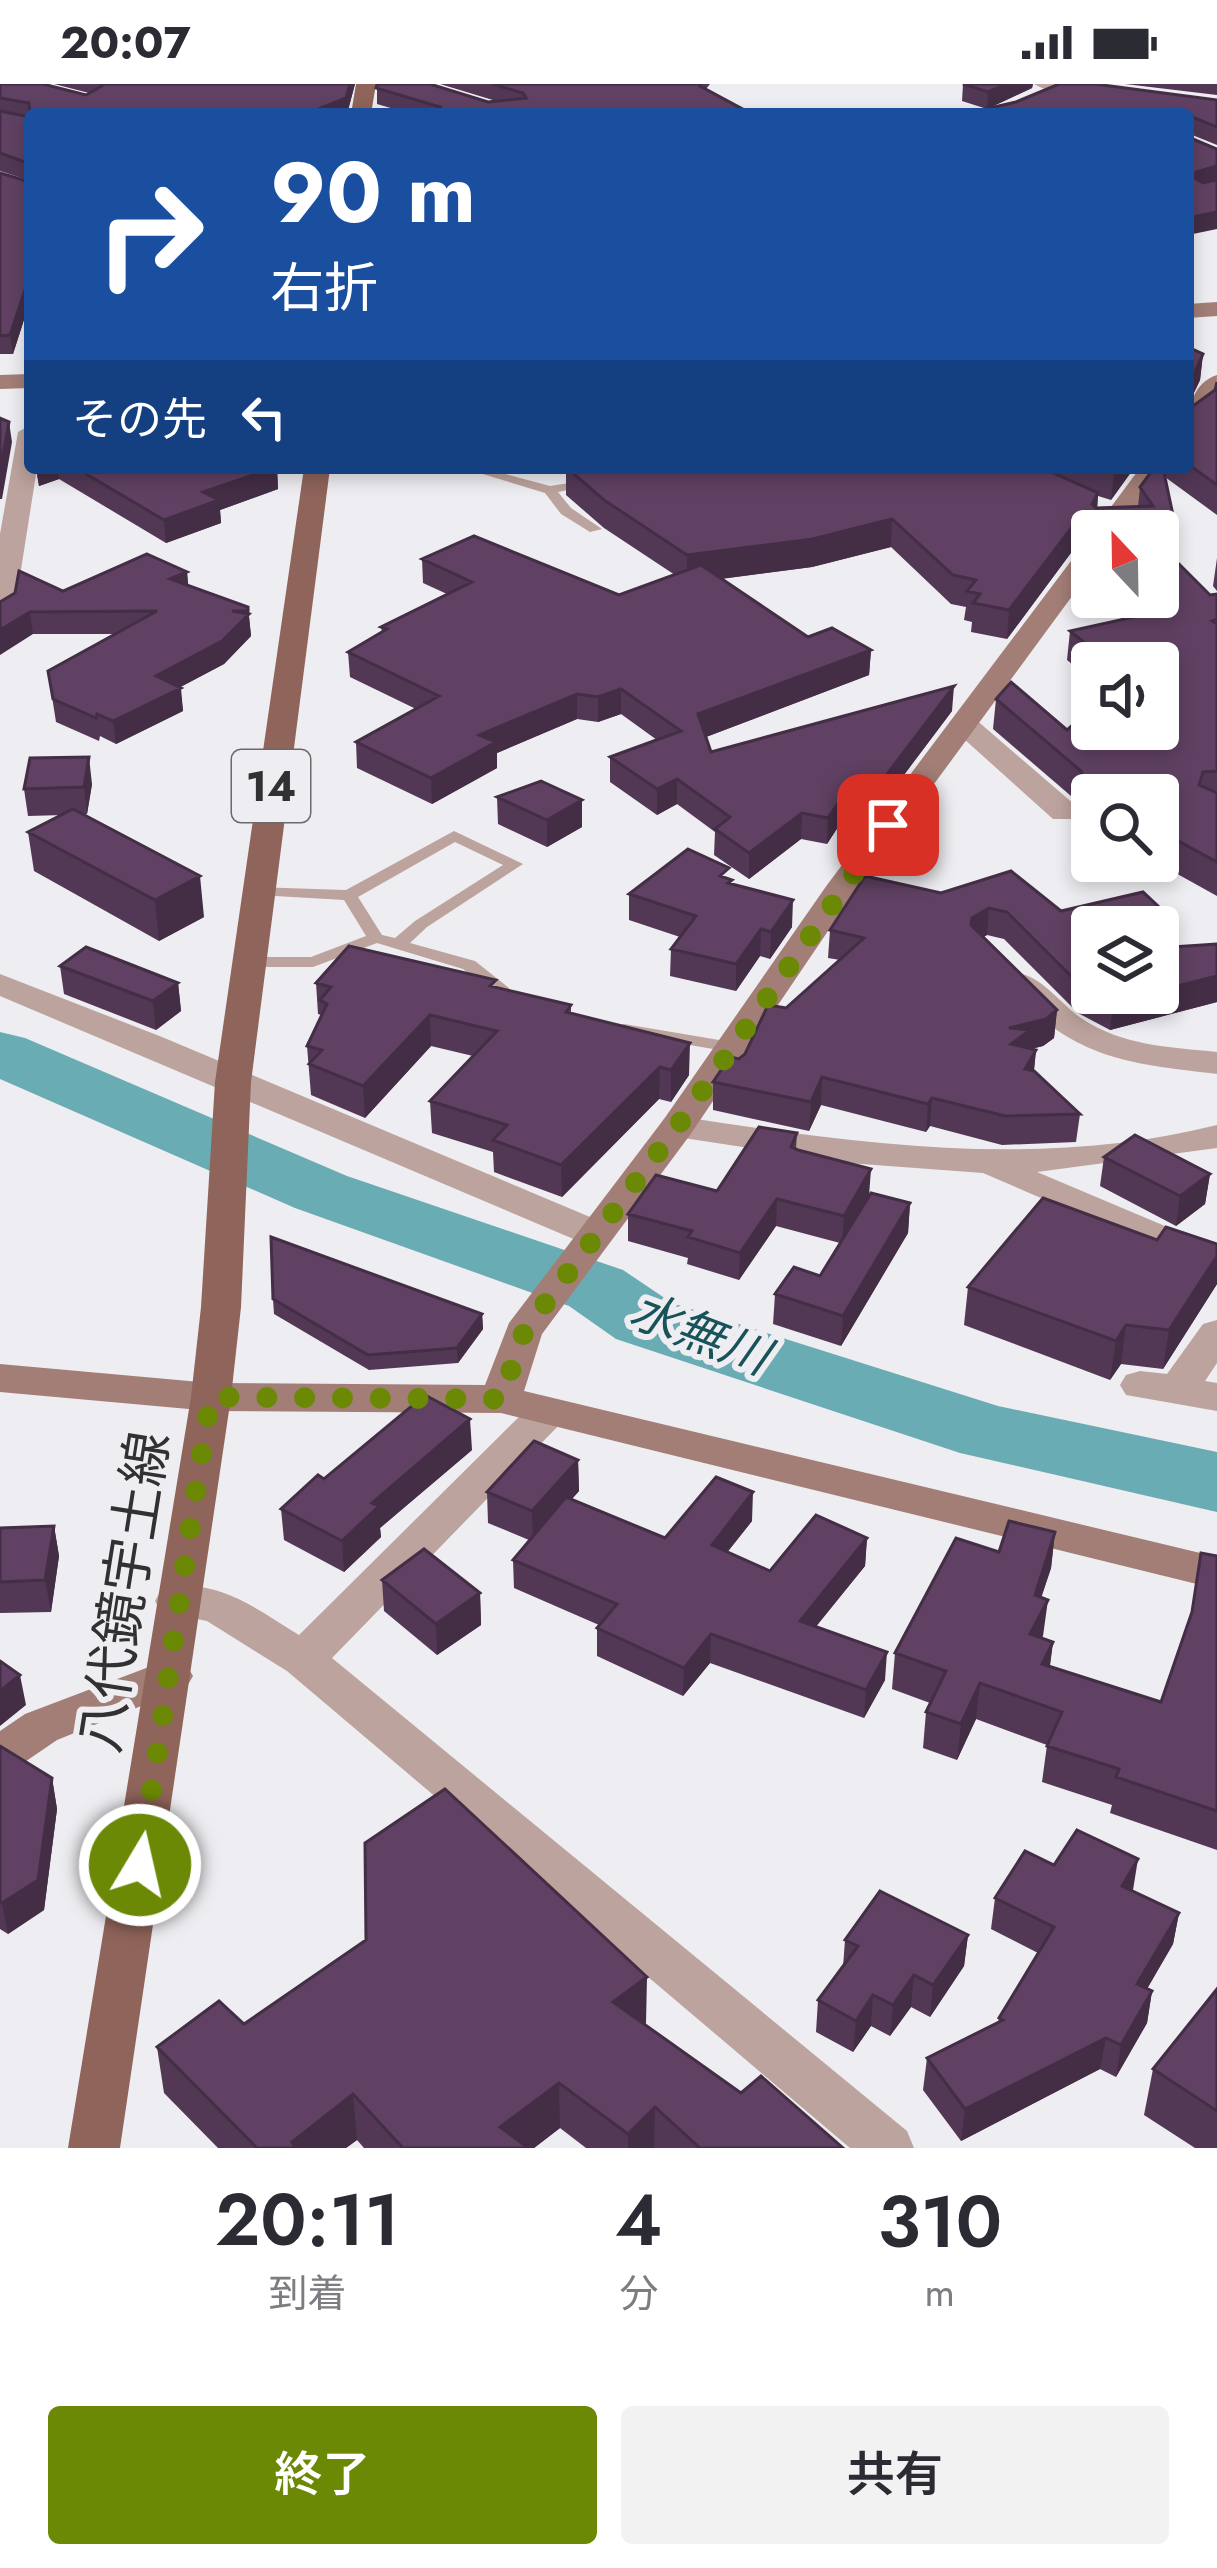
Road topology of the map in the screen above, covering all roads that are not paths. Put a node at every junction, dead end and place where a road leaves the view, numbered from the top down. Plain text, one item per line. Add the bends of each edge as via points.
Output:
1 (1063, 88) edge
2 (1118, 93) edge
3 (1022, 106) edge
4 (1094, 108) edge
5 (1217, 382) edge
6 (1194, 413) edge
7 (24, 468) edge
8 (316, 474) edge
9 (492, 474) edge
10 (1149, 474) edge
11 (612, 477) edge
12 (550, 490) junction
13 (1085, 505) edge
14 (1093, 510) edge
15 (1128, 510) edge
16 (595, 530) dead end
17 (1071, 579) edge
18 (0, 614) edge
19 (964, 724) junction
20 (1064, 812) dead end
21 (258, 890) junction
22 (349, 895) junction
23 (376, 938) junction
24 (398, 945) junction
25 (248, 962) junction
26 (1002, 962) edge
27 (0, 984) edge
28 (512, 1000) edge
29 (595, 1024) edge
30 (731, 1047) junction
31 (1217, 1063) edge
32 (233, 1094) junction
33 (677, 1127) junction
34 (1217, 1136) edge
35 (990, 1166) junction
36 (590, 1243) junction
37 (1217, 1262) edge
38 (1217, 1333) edge
39 (0, 1378) edge
40 (1178, 1390) edge
41 (211, 1397) junction
42 (501, 1399) junction
43 (547, 1413) junction
44 (1217, 1574) edge
45 (176, 1601) junction
46 (303, 1659) junction
47 (170, 1676) junction
48 (0, 1755) edge
49 (94, 2148) edge
50 (887, 2148) edge

1 - 2 street
1 - 3 street
1 - 4 street
5 - 6 street
7 - 18 street
8 - 21 main road, 14
9 - 12 lane
10 - 15 street
11 - 12 lane
12 - 16 lane
13 - 14 street
17 - 19 street
19 - 20 street
19 - 30 street
21 - 22 lane
21 - 25 main road, 14
22 - 23 lane
22 - 24 lane via 454,836 515,864
23 - 24 lane
23 - 25 lane via 313,962
24 - 28 lane via 469,965
25 - 32 main road, 14
26 - 31 street via 1063,1024 1114,1051
27 - 32 street via 151,1042
29 - 30 lane
30 - 33 street
32 - 36 street
32 - 41 main road, 八代鏡宇土線 / 14
33 - 35 street
33 - 36 street
34 - 35 street
35 - 37 street
36 - 42 street via 524,1332
38 - 40 street
39 - 41 street
41 - 42 street
41 - 45 main road, 八代鏡宇土線 / 14
42 - 43 street
43 - 44 street
43 - 46 street
45 - 46 street via 217,1606
45 - 47 main road, 八代鏡宇土線 / 14
46 - 50 street
47 - 48 street via 41,1727
47 - 49 main road, 八代鏡宇土線 / 14

